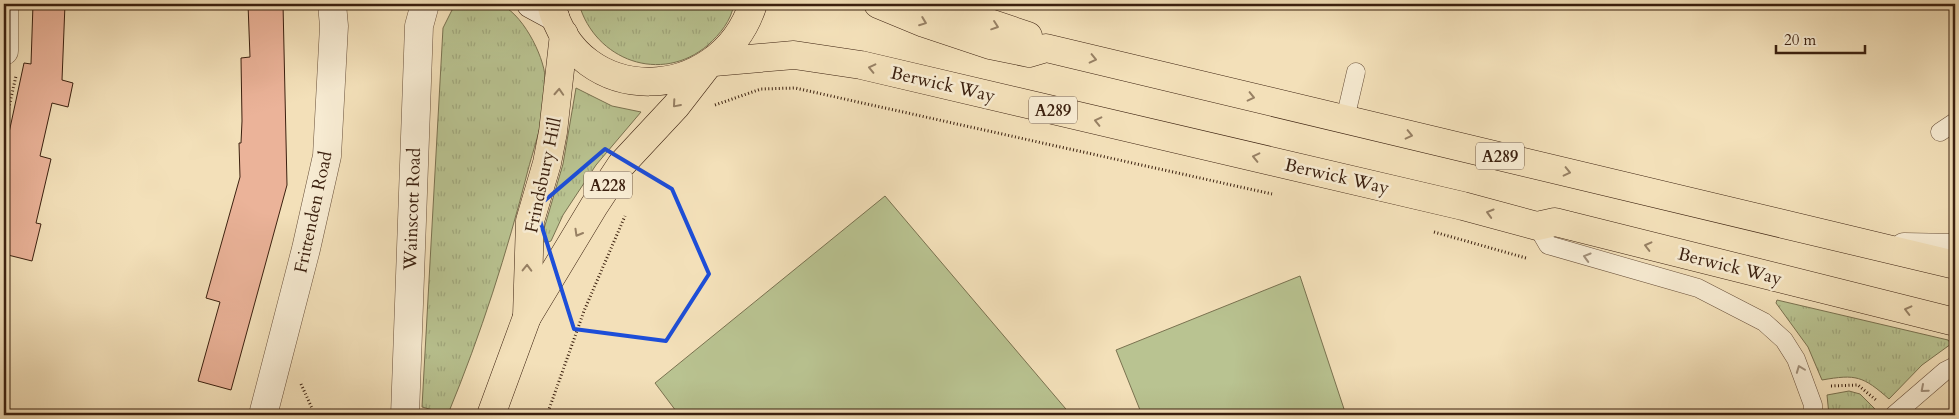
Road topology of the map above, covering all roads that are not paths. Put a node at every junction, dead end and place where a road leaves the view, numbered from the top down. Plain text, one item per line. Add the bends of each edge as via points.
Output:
1 (4, 4) edge
2 (332, 4) edge
3 (425, 4) edge
4 (531, 4) edge
5 (753, 4) edge
6 (878, 4) edge
7 (933, 4) edge
8 (556, 18) edge
9 (1046, 48) junction
10 (4, 52) edge
11 (711, 64) junction
12 (1356, 72) dead end
13 (1345, 119) junction
14 (1955, 122) edge
15 (1940, 132) dead end
16 (1537, 226) junction
17 (1880, 247) junction
18 (1955, 248) edge
19 (1955, 265) edge
20 (527, 317) junction
21 (1955, 322) edge
22 (1955, 366) edge
23 (1888, 410) edge
24 (263, 415) edge
25 (405, 415) edge
26 (490, 415) edge
27 (1814, 415) edge

1 - 10 street
2 - 24 street, Frittenden Road via 334,26 327,156
3 - 25 street, Wainscott Road via 419,26
4 - 8 street
5 - 11 main road, A228 via 739,35
6 -> 9 main road, A289 via 990,45 1029,52
7 -> 9 main road, A289 via 1035,38
8 - 11 main road, A228 via 575,49 615,76 633,81 672,80
20 -> 8 main road, Frindsbury Hill / A228 via 530,221 553,132
9 -> 13 main road, A289
16 -> 11 main road, Berwick Way / A289 via 862,65 794,56
11 -> 20 main road, Frindsbury Hill / A228 via 621,165
12 - 13 lane
13 -> 17 main road, A289
14 - 15 lane
21 -> 16 main road, Berwick Way / A289 via 1555,222
27 -> 16 lane via 1796,359 1784,340 1764,322 1698,288 1548,246
17 - 18 street
17 - 19 main road, A289
20 - 26 main road, Frindsbury Hill / A228
22 -> 23 lane

